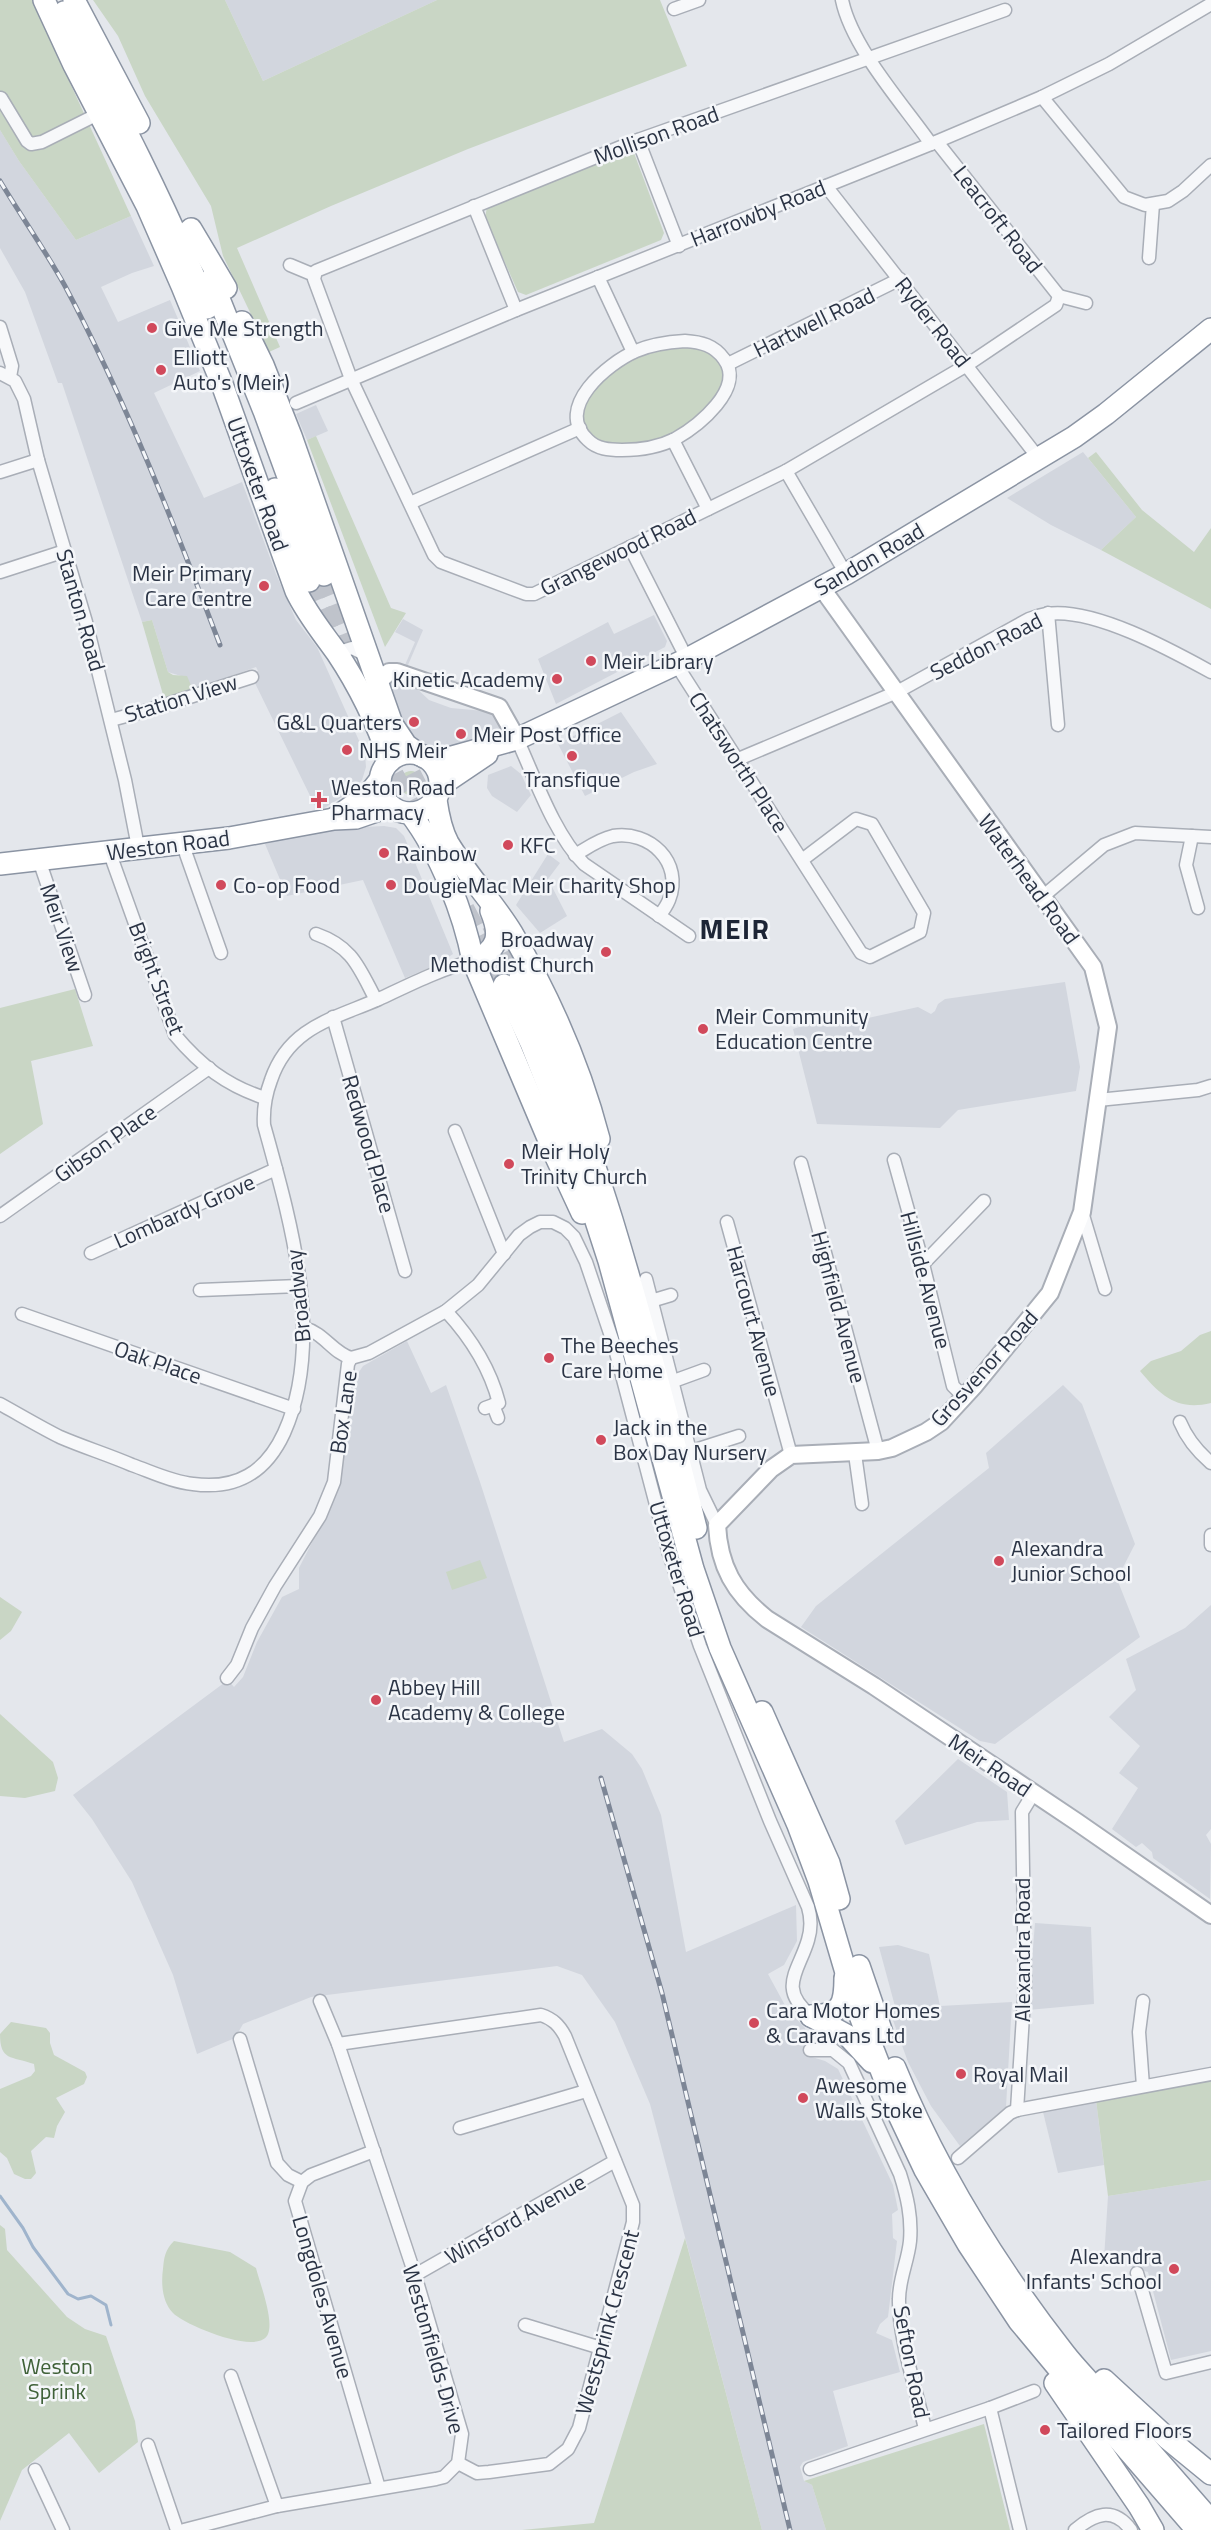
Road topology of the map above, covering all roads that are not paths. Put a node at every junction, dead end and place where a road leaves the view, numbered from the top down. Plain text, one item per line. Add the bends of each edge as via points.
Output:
1 (44, 0) edge
2 (58, 0) edge
3 (74, 0) edge
4 (699, 0) edge
5 (842, 0) edge
6 (1211, 4) edge
7 (674, 9) dead end
8 (1005, 10) dead end
9 (869, 58) junction
10 (1042, 97) junction
11 (1, 98) edge
12 (96, 107) junction
13 (638, 140) junction
14 (934, 143) junction
15 (1211, 165) edge
16 (826, 186) junction
17 (1153, 204) junction
18 (474, 206) junction
19 (191, 229) junction
20 (678, 246) junction
21 (1149, 258) dead end
22 (290, 266) dead end
23 (314, 275) junction
24 (598, 277) junction
25 (900, 279) junction
26 (1059, 296) junction
27 (1086, 303) dead end
28 (516, 310) junction
29 (0, 327) edge
30 (1211, 329) edge
31 (633, 352) junction
32 (728, 364) junction
33 (967, 365) junction
34 (5, 375) edge
35 (351, 379) junction
36 (296, 403) dead end
37 (580, 428) junction
38 (673, 440) junction
39 (38, 460) junction
40 (1040, 460) junction
41 (786, 471) junction
42 (0, 472) edge
43 (410, 503) junction
44 (708, 509) junction
45 (630, 547) junction
46 (65, 551) junction
47 (0, 572) edge
48 (846, 574) junction
49 (821, 587) junction
50 (1048, 614) junction
51 (336, 652) junction
52 (366, 655) junction
53 (682, 661) junction
54 (1211, 672) edge
55 (252, 676) dead end
56 (376, 684) junction
57 (897, 692) junction
58 (111, 720) junction
59 (1058, 725) dead end
60 (509, 742) junction
61 (422, 756) junction
62 (736, 760) junction
63 (390, 761) junction
64 (380, 780) junction
65 (438, 792) junction
66 (401, 810) junction
67 (334, 819) junction
68 (1192, 836) junction
69 (1211, 837) edge
70 (187, 842) junction
71 (138, 848) junction
72 (109, 851) junction
73 (575, 855) junction
74 (39, 860) junction
75 (802, 860) junction
76 (0, 864) edge
77 (484, 894) junction
78 (1041, 898) junction
79 (1198, 908) dead end
80 (659, 916) junction
81 (316, 934) dead end
82 (689, 936) dead end
83 (220, 953) dead end
84 (473, 961) junction
85 (85, 995) dead end
86 (376, 1000) junction
87 (333, 1017) junction
88 (209, 1068) junction
89 (1211, 1086) edge
90 (265, 1098) junction
91 (1098, 1100) junction
92 (455, 1138) dead end
93 (894, 1160) dead end
94 (801, 1163) dead end
95 (276, 1169) junction
96 (984, 1200) dead end
97 (1082, 1212) junction
98 (0, 1216) edge
99 (727, 1222) dead end
100 (574, 1237) joint
101 (91, 1252) dead end
102 (504, 1254) junction
103 (623, 1256) junction
104 (923, 1264) junction
105 (405, 1271) dead end
106 (646, 1280) dead end
107 (615, 1284) junction
108 (299, 1286) junction
109 (1105, 1288) dead end
110 (201, 1290) dead end
111 (671, 1295) dead end
112 (651, 1301) junction
113 (446, 1311) junction
114 (22, 1314) dead end
115 (304, 1328) junction
116 (351, 1358) junction
117 (704, 1370) dead end
118 (671, 1382) junction
119 (964, 1397) junction
120 (0, 1404) edge
121 (294, 1409) junction
122 (498, 1418) dead end
123 (1180, 1422) dead end
124 (739, 1436) dead end
125 (878, 1451) junction
126 (689, 1452) junction
127 (855, 1454) junction
128 (791, 1455) junction
129 (1211, 1463) edge
130 (862, 1504) dead end
131 (717, 1525) junction
132 (1211, 1535) edge
133 (1211, 1545) edge
134 (227, 1678) dead end
135 (1033, 1794) junction
136 (1211, 1915) edge
137 (845, 1965) junction
138 (320, 2001) dead end
139 (1146, 2009) dead end
140 (811, 2016) junction
141 (238, 2044) dead end
142 (338, 2044) junction
143 (810, 2050) dead end
144 (1211, 2074) edge
145 (884, 2078) junction
146 (1143, 2086) junction
147 (586, 2091) junction
148 (1017, 2110) junction
149 (460, 2128) dead end
150 (374, 2151) junction
151 (958, 2158) dead end
152 (615, 2161) junction
153 (302, 2182) junction
154 (963, 2236) junction
155 (1137, 2273) dead end
156 (415, 2276) junction
157 (1018, 2291) junction
158 (525, 2325) dead end
159 (604, 2346) junction
160 (1211, 2362) edge
161 (230, 2385) dead end
162 (1034, 2391) dead end
163 (990, 2408) junction
164 (925, 2429) junction
165 (148, 2445) dead end
166 (458, 2463) junction
167 (810, 2469) dead end
168 (35, 2470) dead end
169 (1211, 2474) edge
170 (379, 2488) junction
171 (277, 2506) junction
172 (1211, 2521) edge
173 (63, 2530) edge
174 (177, 2530) edge
175 (184, 2530) edge
176 (1020, 2530) edge
177 (1075, 2530) edge
178 (1131, 2530) edge
179 (1153, 2530) edge
180 (1197, 2530) edge

1 - 12 highway, Uttoxeter Road
2 - 19 highway via 177,232 316,578 264,411
3 - 19 highway
4 - 7 street
5 - 9 street, Leacroft Road via 852,29
6 - 10 street, Harrowby Road via 1109,64
8 - 9 street, Mollison Road
9 - 13 street, Mollison Road
9 - 14 street, Leacroft Road
10 - 14 street, Harrowby Road
10 - 17 street via 1124,197
11 - 12 street via 31,144 42,142
12 - 51 highway, Uttoxeter Road via 147,206 198,324 296,591 310,619
13 - 18 street, Mollison Road
13 - 20 street
14 - 16 street, Harrowby Road
14 - 26 street, Leacroft Road
15 - 17 street via 1183,191 1168,201
16 - 20 street, Harrowby Road
16 - 25 street, Ryder Road
17 - 21 street
18 - 23 street, Mollison Road
18 - 28 street
19 - 52 highway via 210,258 263,365
20 - 24 street, Harrowby Road
22 - 23 street
23 - 35 street
24 - 28 street, Harrowby Road
24 - 31 street
25 - 32 street, Hartwell Road
25 - 33 street, Ryder Road
26 - 27 street
26 - 33 street via 1056,305
28 - 35 street, Harrowby Road
29 - 34 street via 12,366
30 - 40 highway, Sandon Road via 1106,414
31 - 32 street, Hartwell Road via 656,344 699,342 719,352
31 - 37 street, Hartwell Road via 605,370 586,391 577,413
32 - 38 street, Hartwell Road via 729,384 718,403
33 - 40 street, Ryder Road
33 - 41 street, Grangewood Road
34 - 39 street, Stanton Road via 15,381 24,399
35 - 36 street, Harrowby Road
35 - 43 street, Grangewood Road
37 - 38 street, Hartwell Road via 597,447 609,449 646,448
37 - 43 street
38 - 44 street
39 - 42 street
39 - 46 street, Stanton Road
40 - 48 highway, Sandon Road
41 - 44 street, Grangewood Road
41 - 48 street
43 - 45 street, Grangewood Road via 441,562 526,594 534,594
44 - 45 street, Grangewood Road
45 - 53 street, Chatsworth Place
46 - 47 street
46 - 58 street, Stanton Road
48 - 49 highway, Sandon Road
49 - 53 highway, Sandon Road
49 - 57 street, Waterhead Road
50 - 54 street, Seddon Road via 1085,617 1154,640
50 - 57 street, Seddon Road via 1029,619
50 - 59 street
51 - 52 street via 352,648
51 - 63 highway, Uttoxeter Road via 375,720
52 - 56 highway
53 - 60 highway, Sandon Road
53 - 62 street, Chatsworth Place
55 - 58 street, Station View
56 - 60 street via 389,672 397,672 499,706
56 - 61 highway via 405,745
57 - 62 street, Seddon Road
57 - 78 street, Waterhead Road
58 - 71 street, Stanton Road
60 - 61 highway, Sandon Road via 439,760
60 - 65 highway, Sandon Road
60 - 73 street
61 - 63 highway via 405,754
61 - 65 highway via 438,772
62 - 75 street, Chatsworth Place
63 - 64 highway
64 - 66 highway via 384,797
64 - 67 highway, Weston Road via 369,794
65 - 66 highway via 429,807
65 - 77 highway via 440,822 447,842
66 - 67 highway, Weston Road
66 - 84 highway via 425,837 450,887
67 - 70 highway, Weston Road
68 - 69 street
68 - 78 street via 1135,833 1104,845
68 - 79 street via 1186,865
70 - 71 highway, Weston Road
70 - 83 street via 186,854
71 - 72 highway, Weston Road
72 - 74 highway, Weston Road
72 - 88 street, Bright Street via 175,1035
73 - 80 street
73 - 80 street via 614,836 634,836 654,844 668,862 672,887
74 - 76 highway, Weston Road
74 - 85 street, Meir View
75 - 75 street, Chatsworth Place via 861,953 870,957 920,932 924,913 872,824 856,819
77 - 84 highway via 497,938 483,957
77 - 103 highway via 537,976 581,1076 610,1182
78 - 91 street, Waterhead Road via 1093,967 1108,1028
80 - 82 street
81 - 86 street via 353,957
84 - 86 street, Broadway
84 - 107 highway
86 - 87 street, Broadway
87 - 90 street, Broadway via 293,1042 277,1061
87 - 105 street, Redwood Place
88 - 90 street, Bright Street via 240,1090
88 - 98 street, Gibson Place
89 - 91 street
90 - 95 street, Broadway via 264,1125
91 - 97 street, Waterhead Road
92 - 102 street
93 - 104 street, Hillside Avenue
94 - 125 street, Highfield Avenue
95 - 101 street, Lombardy Grove
95 - 108 street, Broadway
96 - 104 street
97 - 109 street
97 - 119 street, Grosvenor Road via 1050,1293
99 - 128 street, Harcourt Avenue
100 - 102 street, Box Lane via 553,1222 540,1222 519,1235
100 - 140 street, Uttoxeter Road via 614,1344 669,1554 700,1646 810,1915 809,1940 793,1973 793,1983 798,2002
102 - 113 street, Box Lane via 478,1285
103 - 107 highway via 571,1096 545,1030 512,981 564,1124
103 - 157 highway via 723,1622 829,1863 876,2018 918,2124 993,2256
104 - 119 street, Hillside Avenue via 953,1386
106 - 112 street
107 - 137 highway via 693,1569 720,1648 801,1834
108 - 110 street
108 - 115 street, Broadway
111 - 112 street
112 - 118 street
113 - 116 street, Box Lane via 369,1353
113 - 122 street via 489,1373 499,1403 489,1407
114 - 121 street, Oak Place
115 - 116 street via 314,1330 343,1356
115 - 121 street, Broadway via 304,1353
116 - 134 street, Box Lane via 333,1482 320,1516 275,1586
117 - 118 street
118 - 126 street
119 - 125 street, Grosvenor Road via 926,1432
120 - 121 street, Broadway via 60,1437 194,1485 243,1479 260,1469 276,1450
123 - 129 street via 1196,1450
124 - 126 street
125 - 127 street, Grosvenor Road
126 - 131 street via 700,1490
127 - 128 street, Grosvenor Road
127 - 130 street
128 - 131 street via 771,1469
131 - 135 street, Meir Road via 718,1548 726,1571 752,1608
132 - 133 street
135 - 136 street, Meir Road
135 - 148 street, Alexandra Road via 1022,1812 1024,1984
137 - 140 highway via 845,1995 840,2008 835,2013
137 - 145 highway
138 - 142 street, Westonfields Drive
139 - 146 street via 1139,2032
140 - 145 highway via 848,2036
141 - 153 street via 278,2163 288,2175
142 - 147 street, Westsprink Crescent via 541,2015 560,2026
142 - 150 street, Westonfields Drive
143 - 164 street, Sefton Road via 832,2050 849,2063 900,2174 911,2219 899,2289 900,2320
144 - 146 street
145 - 154 highway via 925,2170
146 - 148 street
147 - 149 street
147 - 152 street, Westsprink Crescent
148 - 151 street
150 - 153 street, Longdoles Avenue
150 - 156 street, Westonfields Drive
152 - 156 street, Winsford Avenue
152 - 159 street, Westsprink Crescent via 633,2205 633,2222
153 - 170 street, Longdoles Avenue via 296,2204
154 - 179 highway via 1002,2307
154 - 180 highway via 1019,2321
155 - 160 street via 1166,2373
156 - 166 street, Westonfields Drive via 462,2434
157 - 169 highway via 1135,2410
157 - 172 highway via 1077,2369
158 - 159 street
159 - 166 street, Westsprink Crescent via 579,2428 562,2455 549,2464 483,2473
161 - 171 street
162 - 163 street
163 - 164 street
163 - 176 street
164 - 167 street
165 - 174 street
166 - 170 street, Westonfields Drive via 444,2477
168 - 173 street
170 - 171 street, Westonfields Drive
171 - 175 street, Westonfields Drive
177 - 178 street via 1096,2515 1108,2514 1121,2519

